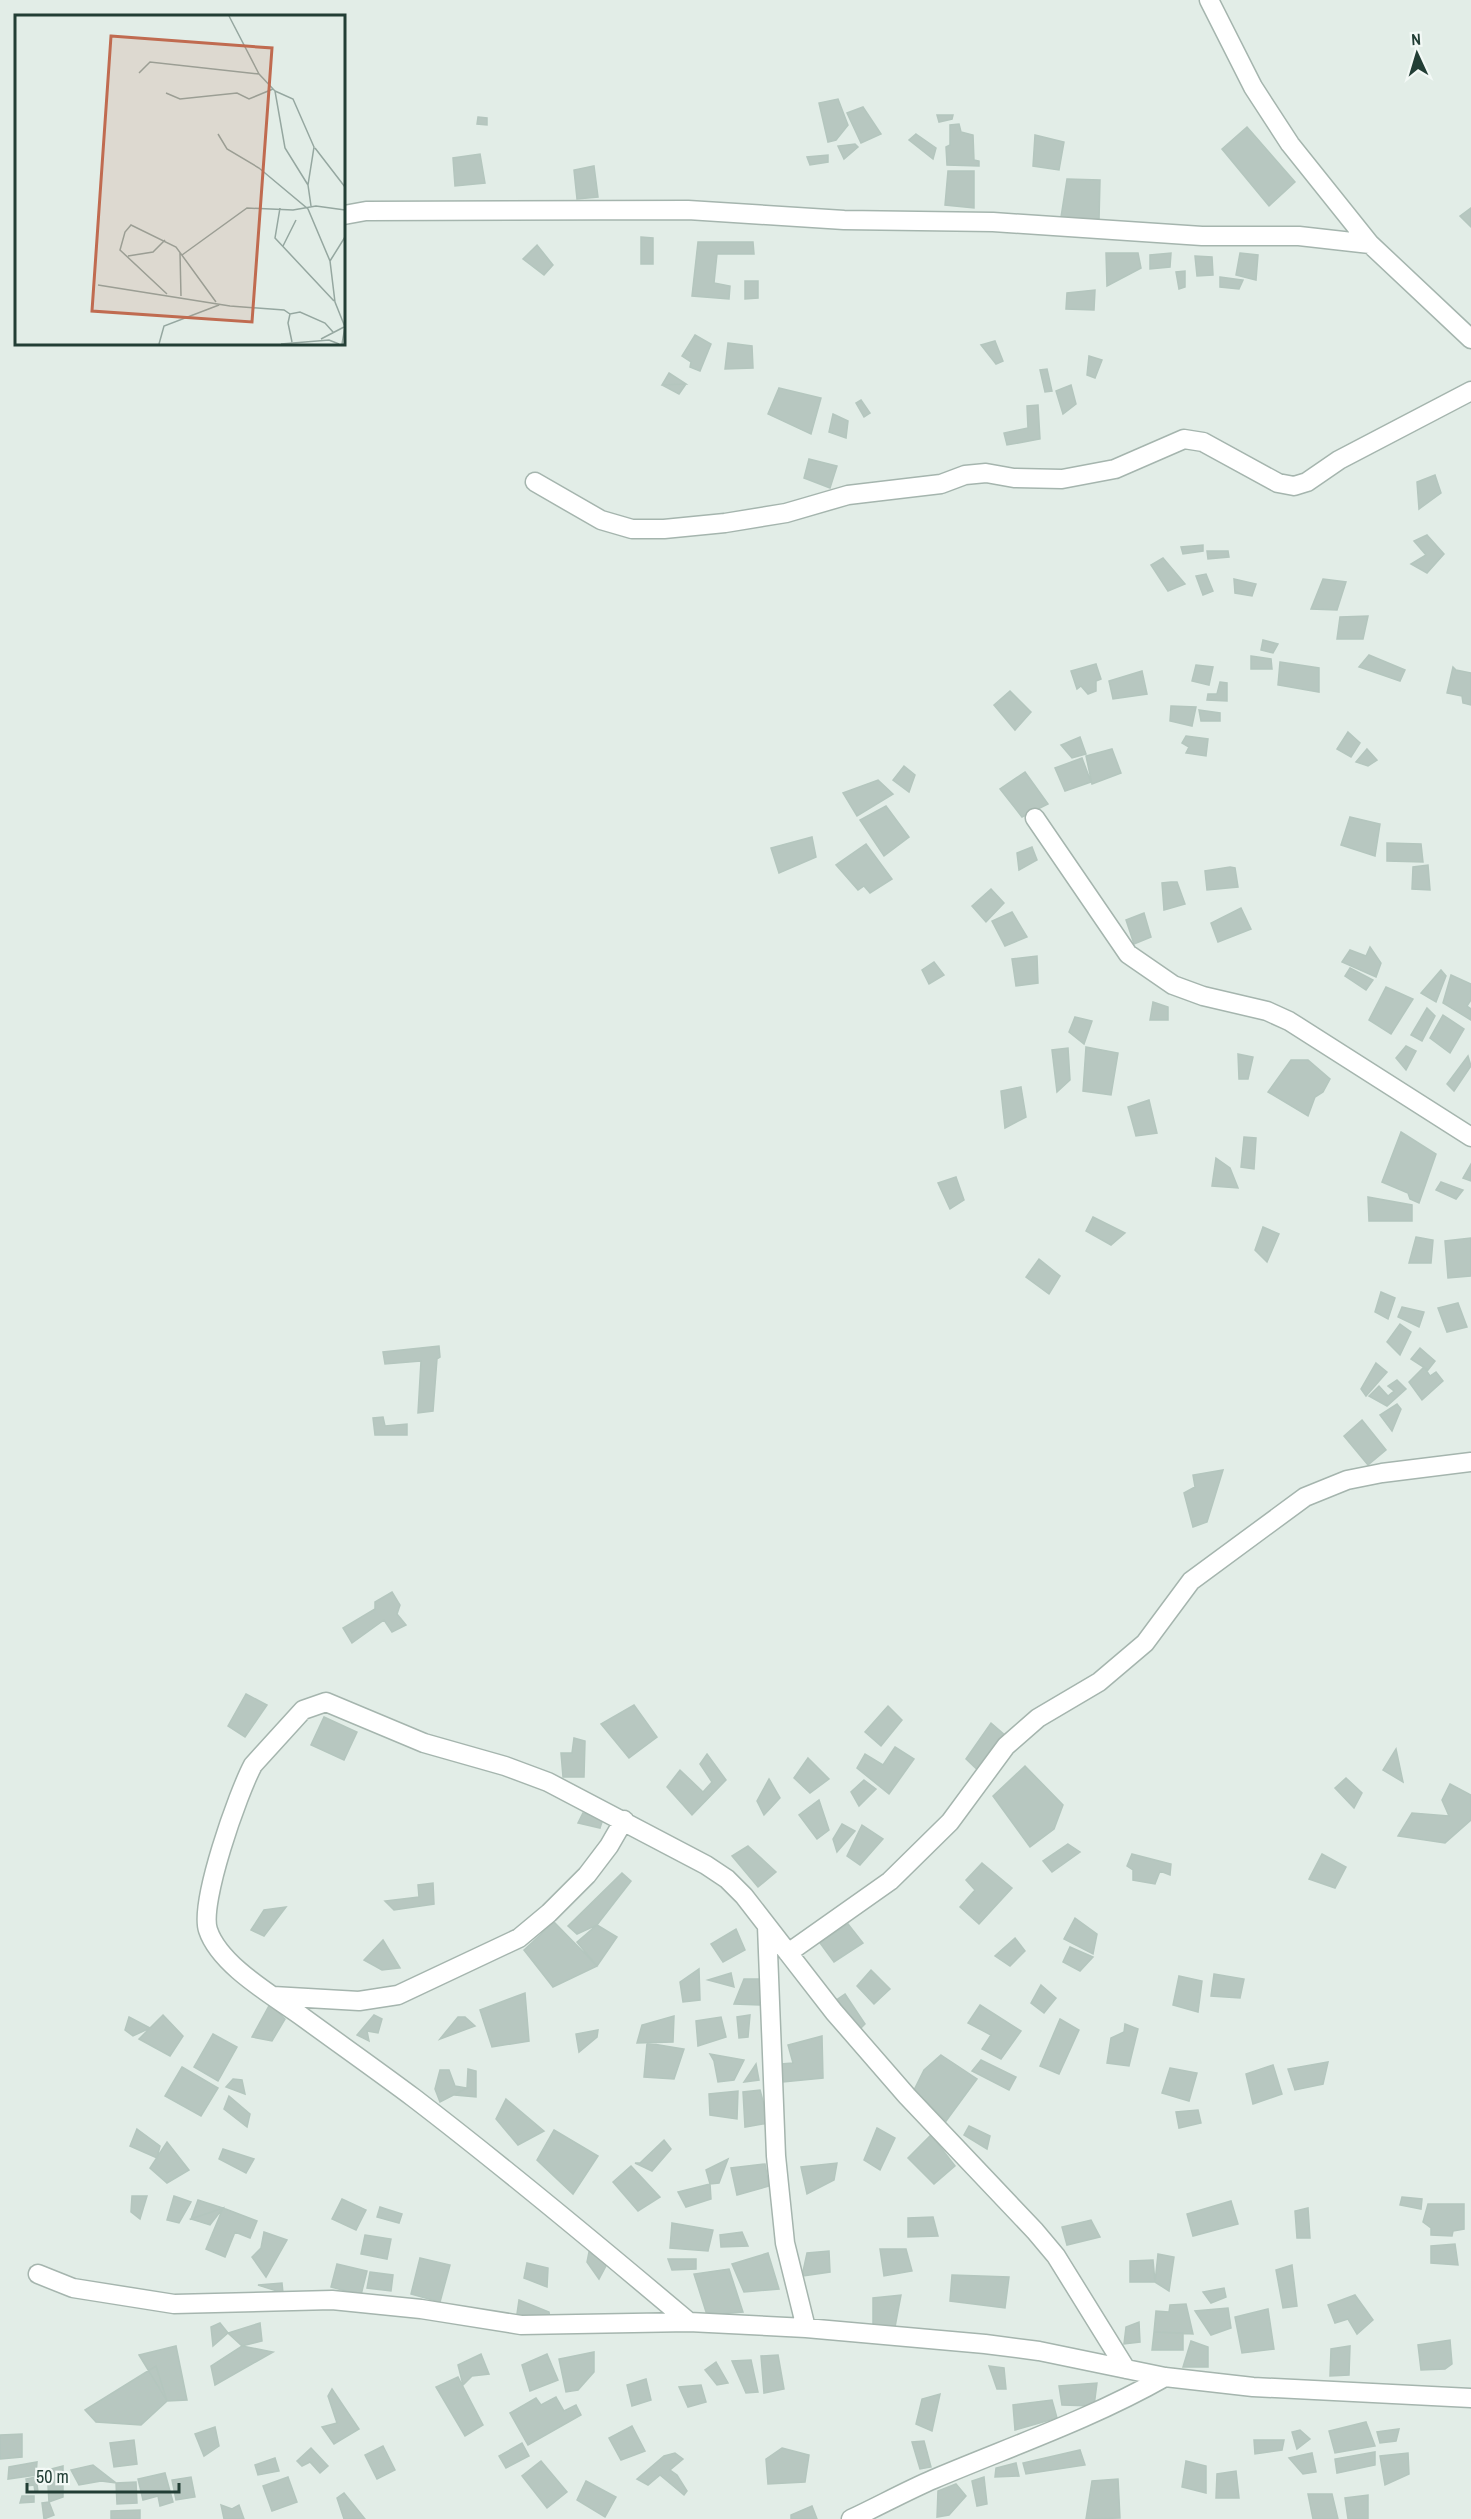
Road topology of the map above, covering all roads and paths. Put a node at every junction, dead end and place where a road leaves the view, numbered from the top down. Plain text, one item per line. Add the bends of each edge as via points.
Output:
1 (1209, 0) edge
2 (345, 215) edge
3 (1370, 244) junction
4 (1471, 339) edge
5 (1471, 391) edge
6 (535, 482) dead end
7 (1035, 818) dead end
8 (1471, 1137) edge
9 (1471, 1462) edge
10 (624, 1820) junction
11 (767, 1926) junction
12 (788, 1953) junction
13 (273, 1996) junction
14 (38, 2274) dead end
15 (689, 2322) junction
16 (806, 2328) junction
17 (1126, 2369) junction
18 (1165, 2377) junction
19 (1471, 2398) edge
20 (851, 2519) edge

1 - 3 street via 1253,87 1290,144
2 - 3 street via 366,210 688,210 844,220 993,222 1202,236 1299,236
3 - 4 street
5 - 6 street via 1294,486 1278,483 1203,442 1184,439 1115,468 1062,478 965,475 941,484 848,495 786,513 725,523 632,529 601,520
7 - 8 street via 1128,954 1173,985 1267,1011 1289,1021
9 - 12 street via 1347,1480 1305,1497 1191,1581 1137,1650 1099,1682 1038,1719 1006,1746 950,1822 890,1881
10 - 11 street via 727,1879
10 - 13 street via 587,1875 519,1938 398,1995 358,2001
10 - 13 street via 548,1782 424,1743 326,1702 303,1710 253,1765 228,1829 207,1905 207,1928 215,1946
11 - 12 street
11 - 16 street via 776,2156 785,2243
12 - 17 street via 907,2096 1056,2256
13 - 15 street via 413,2097 562,2214
14 - 15 street via 73,2288 174,2304 332,2300 520,2325
15 - 16 street
16 - 17 street via 986,2344
17 - 18 street
18 - 19 street via 1253,2387
18 - 20 street via 1041,2438 933,2480

